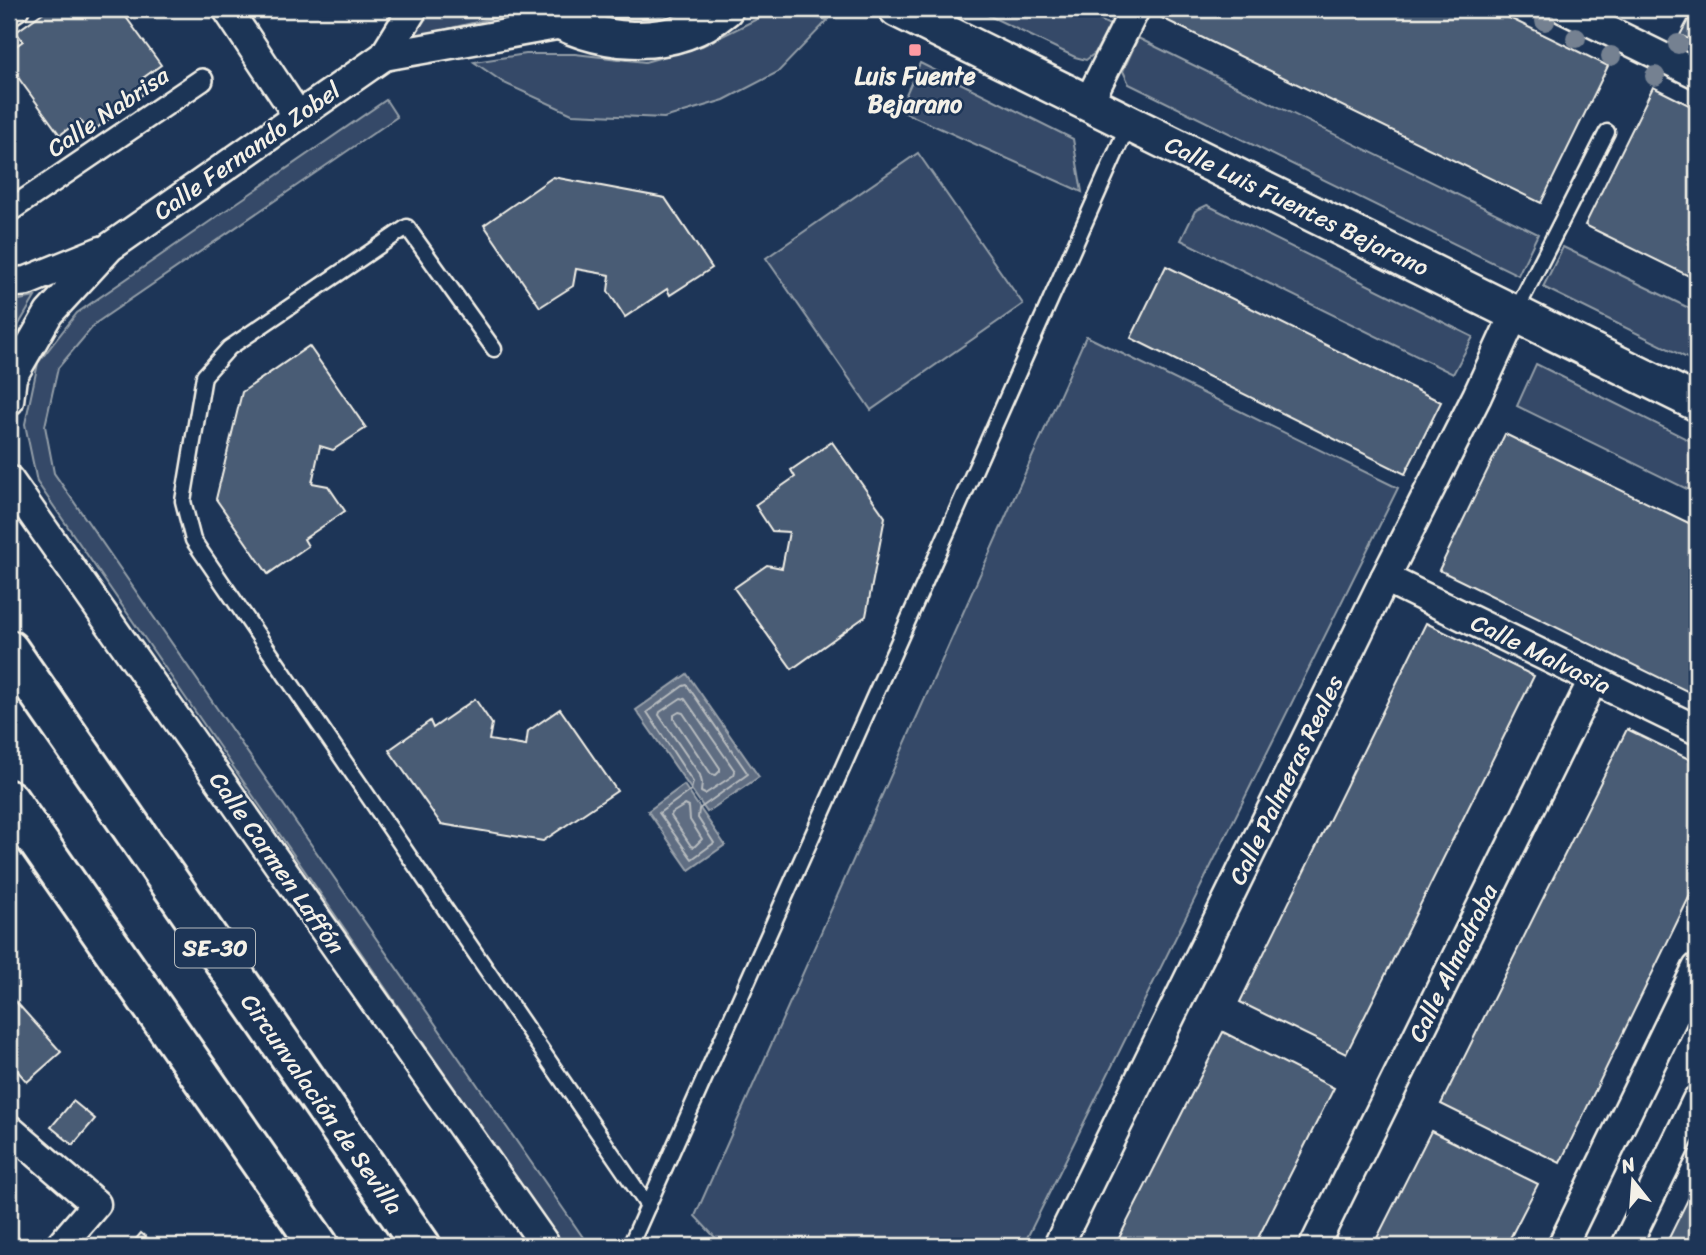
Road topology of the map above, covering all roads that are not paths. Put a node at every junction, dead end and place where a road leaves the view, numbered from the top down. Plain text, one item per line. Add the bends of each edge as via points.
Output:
1 (18, 9) edge
2 (228, 9) edge
3 (413, 9) edge
4 (754, 9) edge
5 (897, 9) edge
6 (1135, 9) edge
7 (1564, 9) edge
8 (719, 13) edge
9 (9, 15) edge
10 (550, 16) edge
11 (384, 56) junction
12 (1697, 74) edge
13 (202, 80) dead end
14 (1088, 103) junction
15 (298, 116) junction
16 (1129, 122) junction
17 (1607, 132) dead end
18 (9, 211) edge
19 (110, 247) junction
20 (9, 283) edge
21 (1515, 313) junction
22 (494, 349) dead end
23 (9, 401) edge
24 (1697, 403) edge
25 (9, 480) edge
26 (1385, 578) junction
27 (9, 650) edge
28 (1593, 680) junction
29 (1697, 730) edge
30 (9, 800) edge
31 (1697, 968) edge
32 (1697, 1100) edge
33 (9, 1129) edge
34 (649, 1206) junction
35 (70, 1239) edge
36 (319, 1246) edge
37 (421, 1246) edge
38 (546, 1246) edge
39 (630, 1246) edge
40 (1058, 1246) edge
41 (1314, 1246) edge
42 (1562, 1246) edge
43 (1626, 1246) edge

1 - 9 street
2 - 15 street
3 - 11 street, Calle Fernando Zobel
4 - 8 street
5 - 14 street, Calle Luis Fuentes Bejarano
6 - 14 street
7 - 12 street
8 - 10 street via 678,33 639,40 600,37
10 - 11 street, Calle Fernando Zobel
11 - 15 street, Calle Fernando Zobel
13 - 18 street, Calle Nabrisa
14 - 16 street, Calle Luis Fuentes Bejarano
15 - 19 street, Calle Fernando Zobel
16 - 21 street, Calle Luis Fuentes Bejarano
16 - 34 lane
17 - 21 lane
19 - 20 street via 27,281
19 - 23 street via 49,313 12,377
21 - 24 street, Calle Luis Fuentes Bejarano
21 - 26 street, Calle Palmeras Reales
22 - 34 lane via 407,227 229,348 204,376 183,501 193,540
25 - 38 street, Calle Carmen Laffón
26 - 28 street, Calle Malvasia
26 - 40 street, Calle Palmeras Reales
27 - 37 highway, Circunvalación de Sevilla / SE-30
28 - 29 street, Calle Malvasia
28 - 41 street, Calle Almadraba
30 - 36 highway
31 - 42 street
32 - 43 street
33 - 35 street via 96,1204
34 - 39 lane

